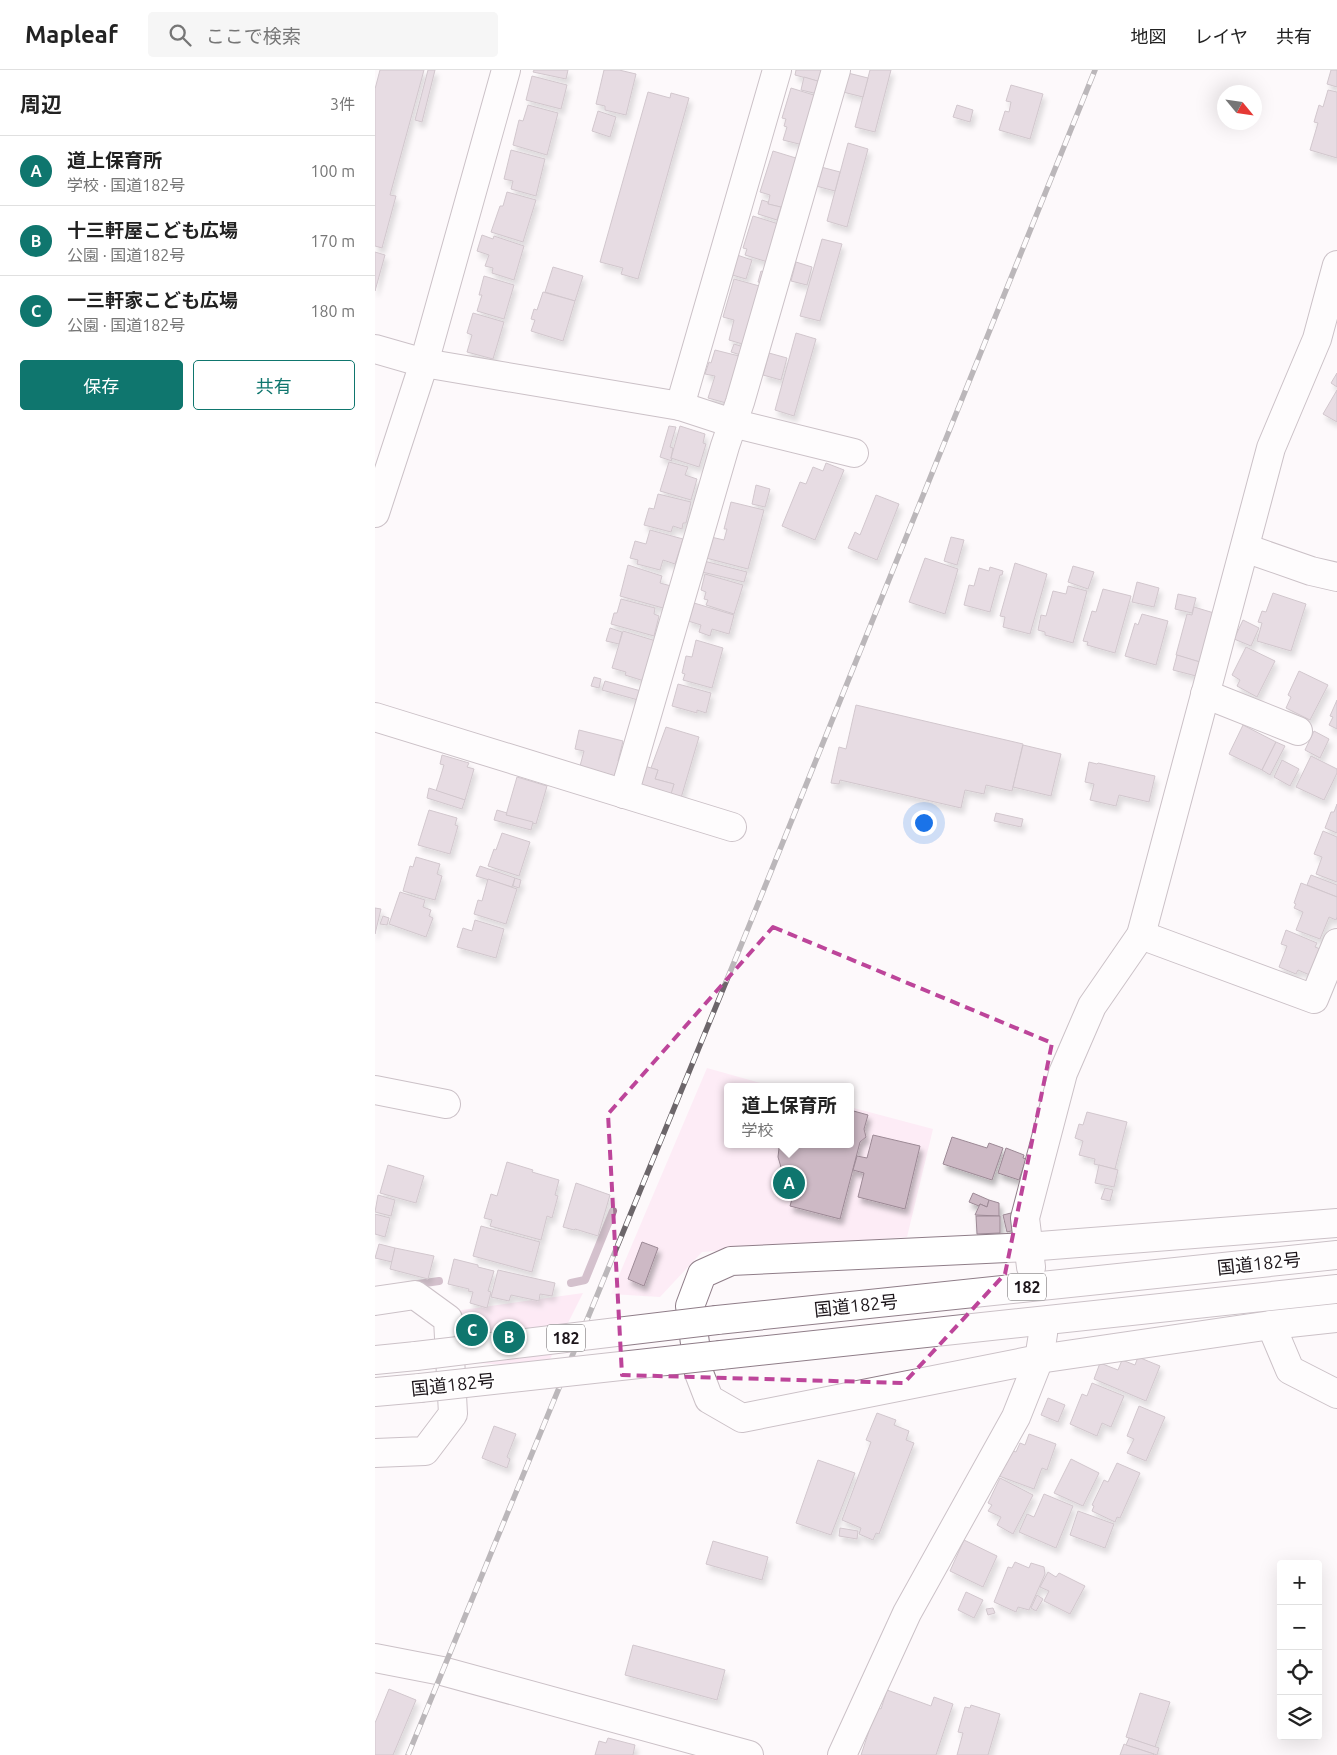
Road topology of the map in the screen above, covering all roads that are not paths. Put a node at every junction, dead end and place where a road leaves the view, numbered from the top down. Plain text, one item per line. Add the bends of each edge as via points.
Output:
1 (506, 70) edge
2 (777, 70) edge
3 (836, 70) edge
4 (1337, 265) edge
5 (375, 349) edge
6 (425, 363) junction
7 (680, 406) junction
8 (732, 423) junction
9 (853, 453) dead end
10 (375, 513) edge
11 (1245, 548) junction
12 (1337, 577) edge
13 (1205, 694) junction
14 (375, 717) edge
15 (1299, 731) dead end
16 (624, 794) junction
17 (732, 828) dead end
18 (1141, 935) junction
19 (1337, 943) edge
20 (375, 1090) edge
21 (446, 1104) dead end
22 (1337, 1223) edge
23 (1337, 1255) edge
24 (1029, 1257) junction
25 (1337, 1288) edge
26 (375, 1301) edge
27 (1337, 1318) edge
28 (1271, 1325) junction
29 (1041, 1346) junction
30 (375, 1360) edge
31 (375, 1392) edge
32 (1337, 1394) edge
33 (375, 1453) edge
34 (375, 1658) edge
35 (749, 1755) edge
36 (842, 1755) edge

1 - 6 main road
2 - 7 main road
3 - 8 main road
4 - 11 main road via 1317,339 1271,448
5 - 6 main road
6 - 7 main road
6 - 10 main road
7 - 8 main road
8 - 9 main road
8 - 16 main road
11 - 12 main road
11 - 13 main road
13 - 15 main road
13 - 18 main road
14 - 16 main road
16 - 17 main road
18 - 19 main road via 1313,999
18 - 24 main road via 1092,1006 1063,1073 1025,1218
20 - 21 main road
22 - 24 main road
23 - 30 main road, 国道182号 / 182, bridge via 717,1320
24 - 29 main road via 731,1261 702,1274 691,1306 699,1373 709,1399 742,1418
25 - 31 main road, 国道182号 / 182, bridge
26 - 33 main road via 415,1295 448,1320 453,1414 425,1451
27 - 28 main road
28 - 29 main road
28 - 32 main road via 1290,1370
29 - 36 main road via 1016,1417 907,1613
34 - 35 main road via 442,1672

